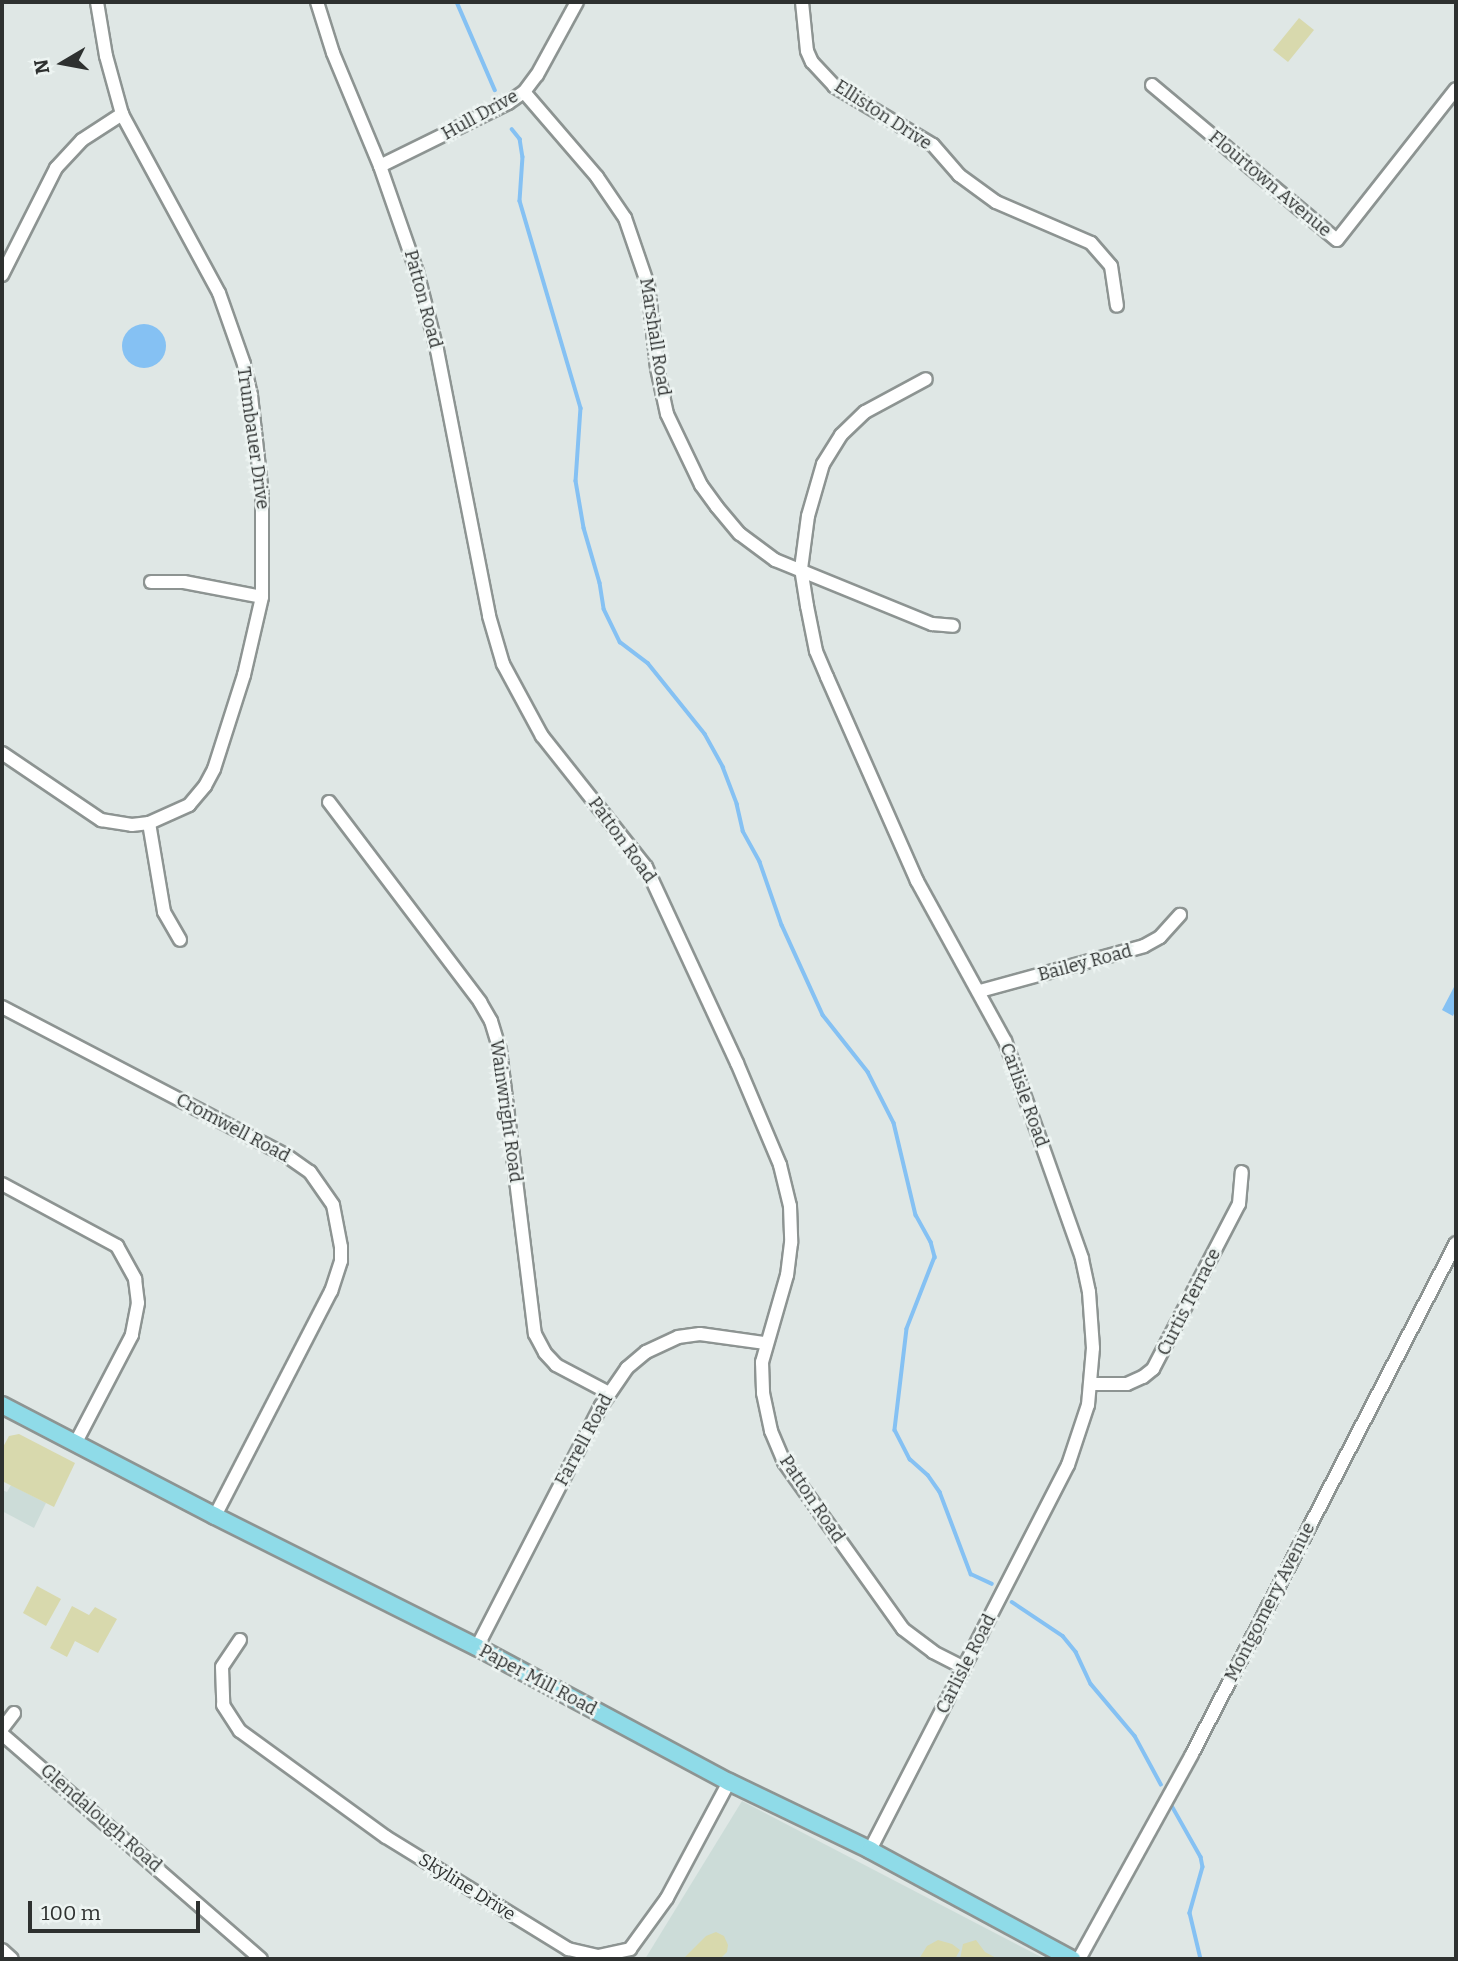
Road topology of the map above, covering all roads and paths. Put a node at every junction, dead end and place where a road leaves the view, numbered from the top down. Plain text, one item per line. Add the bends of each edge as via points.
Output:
1 (97, 2) edge
2 (317, 2) edge
3 (577, 2) edge
4 (802, 2) edge
5 (1152, 85) dead end
6 (1456, 89) edge
7 (524, 92) junction
8 (121, 114) junction
9 (380, 166) junction
10 (2, 275) edge
11 (1117, 306) dead end
12 (926, 379) dead end
13 (802, 569) junction
14 (151, 582) dead end
15 (262, 597) junction
16 (953, 625) dead end
17 (2, 753) edge
18 (329, 802) dead end
19 (149, 823) junction
20 (1180, 915) dead end
21 (180, 940) dead end
22 (980, 991) junction
23 (2, 1007) edge
24 (1242, 1172) dead end
25 (2, 1184) edge
26 (1456, 1243) edge
27 (765, 1343) junction
28 (1091, 1384) junction
29 (609, 1393) junction
30 (4, 1411) edge
31 (75, 1444) junction
32 (215, 1516) junction
33 (240, 1640) dead end
34 (477, 1647) junction
35 (964, 1668) junction
36 (14, 1713) dead end
37 (2, 1732) edge
38 (729, 1782) junction
39 (870, 1850) junction
40 (2, 1950) edge
41 (12, 1959) edge
42 (261, 1959) edge
43 (1072, 1959) edge
44 (1079, 1959) edge

1 - 8 street, Trumbauer Drive
2 - 9 street, Patton Road
3 - 7 street, Hull Drive
4 - 11 street, Elliston Drive via 807,51 834,86 933,145 958,175 996,202 1091,243 1111,266
5 - 6 street, Flourtown Avenue via 1337,240
7 - 9 street, Hull Drive
7 - 13 street, Marshall Road via 590,168 625,218 648,285 667,414 701,485 740,534 775,560
8 - 10 street via 82,140 56,168
8 - 15 street, Trumbauer Drive via 219,293 244,364 262,495
9 - 27 street, Patton Road via 429,315 489,617 503,664 542,736 646,867 780,1165 790,1206 791,1243 783,1290
12 - 13 street, Carlisle Road via 875,405 834,444 816,485
13 - 16 street, Marshall Road via 932,624
13 - 22 street, Carlisle Road via 810,626 827,677 917,881
14 - 15 street via 184,582
15 - 19 street, Trumbauer Drive via 244,675 214,769 190,805
17 - 19 street via 95,817 116,823
18 - 29 street, Wainwright Road via 491,1021 500,1050 535,1334 556,1365
19 - 21 street via 164,912
20 - 22 street, Bailey Road via 1160,937 1136,950
22 - 28 street, Carlisle Road via 1005,1041 1082,1258 1093,1321
23 - 32 street, Cromwell Road via 287,1156 310,1172 333,1205 341,1261 331,1291
24 - 28 street, Curtis Terrace via 1239,1204 1153,1369 1132,1382
25 - 31 street via 117,1246 135,1279 138,1303 132,1335
26 - 44 street, Montgomery Avenue via 1192,1754
27 - 29 street, Farrell Road via 708,1335 678,1337 639,1357
27 - 35 street, Patton Road via 764,1405 784,1462 903,1629
28 - 35 street, Carlisle Road via 1068,1465
29 - 34 street, Farrell Road
30 - 31 main road, Paper Mill Road
31 - 32 main road, Paper Mill Road
32 - 34 main road, Paper Mill Road
33 - 38 street, Skyline Drive via 222,1667 223,1705 240,1731 386,1837 568,1949 598,1956 630,1949 667,1898
34 - 38 main road, Paper Mill Road
35 - 39 street, Carlisle Road
36 - 37 street
37 - 42 street, Glendalough Road
38 - 39 main road, Paper Mill Road
39 - 43 main road, Paper Mill Road
40 - 41 street

